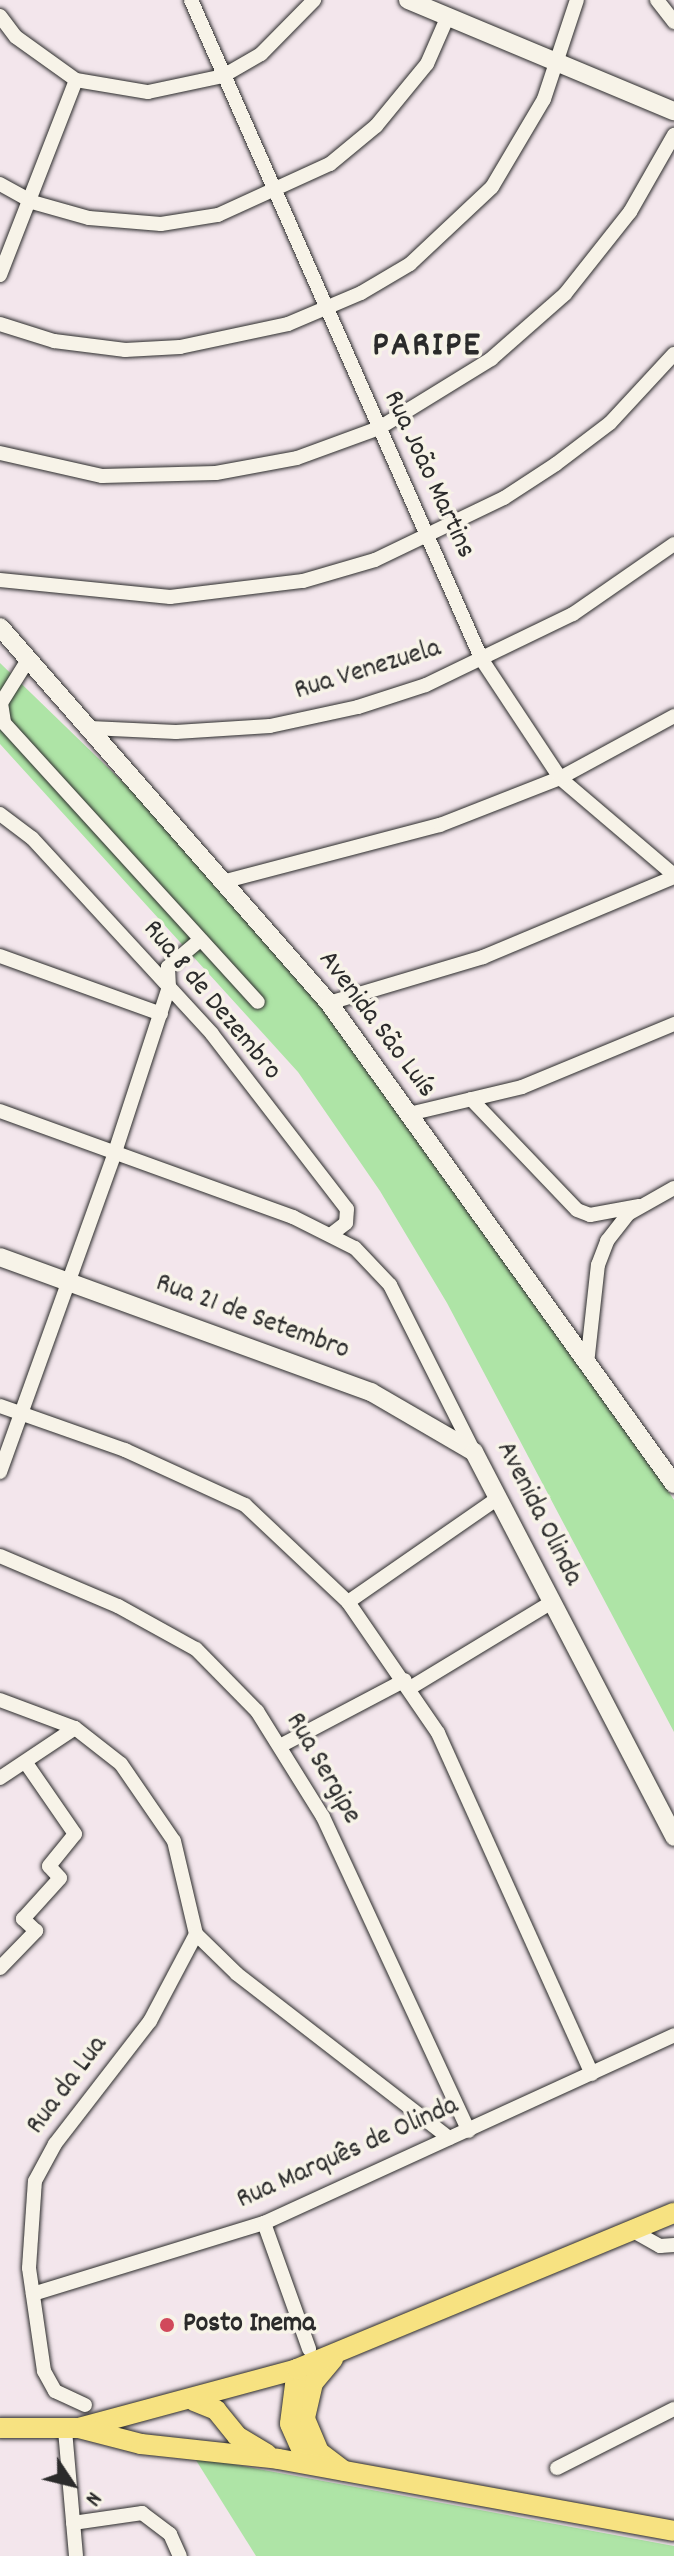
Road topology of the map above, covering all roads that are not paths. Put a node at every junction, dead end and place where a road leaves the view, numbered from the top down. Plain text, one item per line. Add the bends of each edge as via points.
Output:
1 (191, 0) edge
2 (314, 0) edge
3 (408, 0) edge
4 (577, 0) edge
5 (657, 0) edge
6 (450, 8) edge
7 (0, 16) edge
8 (674, 22) edge
9 (558, 63) junction
10 (223, 76) junction
11 (76, 80) junction
12 (674, 111) edge
13 (674, 135) edge
14 (0, 184) edge
15 (272, 193) junction
16 (32, 202) junction
17 (0, 275) edge
18 (324, 311) junction
19 (0, 324) edge
20 (674, 354) edge
21 (379, 428) junction
22 (0, 453) edge
23 (427, 536) junction
24 (674, 544) edge
25 (0, 580) edge
26 (0, 627) edge
27 (482, 660) junction
28 (26, 663) junction
29 (674, 716) edge
30 (90, 728) junction
31 (560, 778) junction
32 (0, 814) edge
33 (674, 876) edge
34 (226, 881) junction
35 (200, 940) junction
36 (0, 956) edge
37 (169, 987) junction
38 (258, 1002) dead end
39 (329, 1003) junction
40 (161, 1014) junction
41 (674, 1024) edge
42 (471, 1099) junction
43 (0, 1111) edge
44 (409, 1114) junction
45 (115, 1152) junction
46 (674, 1188) edge
47 (639, 1206) junction
48 (332, 1234) junction
49 (0, 1257) edge
50 (70, 1282) junction
51 (587, 1364) junction
52 (0, 1406) edge
53 (22, 1414) junction
54 (474, 1452) junction
55 (0, 1472) edge
56 (674, 1484) edge
57 (498, 1498) junction
58 (0, 1556) edge
59 (348, 1602) junction
60 (552, 1602) junction
61 (408, 1684) junction
62 (0, 1700) edge
63 (75, 1728) junction
64 (280, 1746) junction
65 (26, 1763) junction
66 (0, 1778) edge
67 (674, 1837) edge
68 (196, 1934) junction
69 (0, 1968) edge
70 (674, 2035) edge
71 (592, 2074) junction
72 (469, 2131) junction
73 (449, 2138) junction
74 (674, 2213) edge
75 (264, 2223) junction
76 (633, 2231) junction
77 (674, 2245) edge
78 (33, 2294) junction
79 (309, 2349) junction
80 (335, 2357) junction
81 (297, 2369) junction
82 (194, 2401) junction
83 (85, 2405) dead end
84 (674, 2409) edge
85 (0, 2428) edge
86 (72, 2429) junction
87 (278, 2459) junction
88 (557, 2468) dead end
89 (339, 2474) junction
90 (367, 2480) junction
91 (73, 2523) junction
92 (674, 2531) edge
93 (76, 2556) edge
94 (180, 2556) edge

1 - 10 street, Rua João Martins
2 - 10 street via 261,54
3 - 6 main road
4 - 9 street
5 - 8 street
6 - 9 main road
6 - 15 street via 427,64 376,126 330,164
7 - 11 street via 16,37
9 - 12 main road
9 - 18 street via 519,148 492,187 410,264
10 - 11 street via 148,92
10 - 15 street, Rua João Martins
11 - 16 street
13 - 21 street via 630,212 565,294 491,359
14 - 16 street
15 - 16 street via 218,215 161,224 89,218
15 - 18 street, Rua João Martins
16 - 17 street
18 - 19 street via 237,336 125,350 54,341
18 - 21 street, Rua João Martins
20 - 23 street via 610,423 556,464
21 - 22 street via 297,458 216,473 102,476
21 - 23 street, Rua João Martins
23 - 25 street via 375,560 258,588 170,597
23 - 27 street, Rua João Martins
24 - 27 street, Rua Venezuela via 573,614
26 - 28 main road, Avenida São Luís
27 - 30 street, Rua Venezuela via 372,703 270,726 162,733
27 - 31 street, Rua João Martins
28 - 30 main road, Avenida São Luís
28 - 35 street via 1,703 4,723
29 - 31 street
30 - 34 main road, Avenida São Luís
31 - 33 street, Rua João Martins
31 - 34 street via 440,825
32 - 37 street, Rua 8 de Dezembro via 32,838
33 - 39 street via 483,957
34 - 39 main road, Avenida São Luís
35 - 37 street via 173,960
35 - 38 street
36 - 40 street
37 - 40 street
37 - 48 street, Rua 8 de Dezembro via 347,1209 346,1223
39 - 44 main road, Avenida São Luís
40 - 45 street
41 - 42 street via 522,1087
42 - 44 street
42 - 47 street via 577,1210 590,1215
43 - 45 street
44 - 51 main road, Avenida São Luís
45 - 48 street
45 - 50 street
46 - 47 street
47 - 51 street via 607,1241 598,1265
48 - 54 street, Avenida Olinda via 390,1285
49 - 50 main road, Rua 21 de Setembro
50 - 53 street
50 - 54 main road, Rua 21 de Setembro via 371,1392
51 - 56 main road, Avenida São Luís
52 - 53 street
53 - 55 street
53 - 59 street via 125,1450 245,1505
54 - 57 main road, Avenida Olinda
57 - 59 street
57 - 60 main road, Avenida Olinda
58 - 64 street, Rua Sergipe via 118,1606 196,1649 228,1675
59 - 61 street
60 - 61 street
60 - 67 main road, Avenida Olinda
61 - 64 street
61 - 71 street via 438,1733
62 - 63 street
63 - 65 street
63 - 68 street via 121,1764 164,1822 184,1869
64 - 72 street, Rua Sergipe via 323,1817
65 - 66 street
65 - 69 street via 75,1834 49,1866 60,1878 23,1919 36,1931
68 - 73 street via 237,1974
68 - 78 street, Rua da Lua via 150,2021 44,2162 31,2203
70 - 71 street, Rua Marquês de Olinda
71 - 72 street, Rua Marquês de Olinda
72 - 73 street, Rua Marquês de Olinda
73 - 75 street, Rua Marquês de Olinda
74 - 76 main road
75 - 78 street, Rua Marquês de Olinda
75 - 79 street
76 - 77 street via 652,2244
76 - 80 main road
78 - 83 street, Rua da Lua via 48,2380 55,2391
79 - 80 street
79 - 81 street
80 - 81 main road
80 - 90 main road via 313,2383 308,2433 330,2462
81 - 82 main road
81 - 89 main road via 289,2409 298,2448 313,2464
82 - 86 main road
82 - 87 main road via 216,2410 248,2446
84 - 88 street
85 - 86 main road
86 - 87 main road via 141,2444
86 - 91 street
87 - 89 main road
89 - 90 main road
90 - 92 main road
91 - 93 street
91 - 94 street via 142,2513 170,2534

